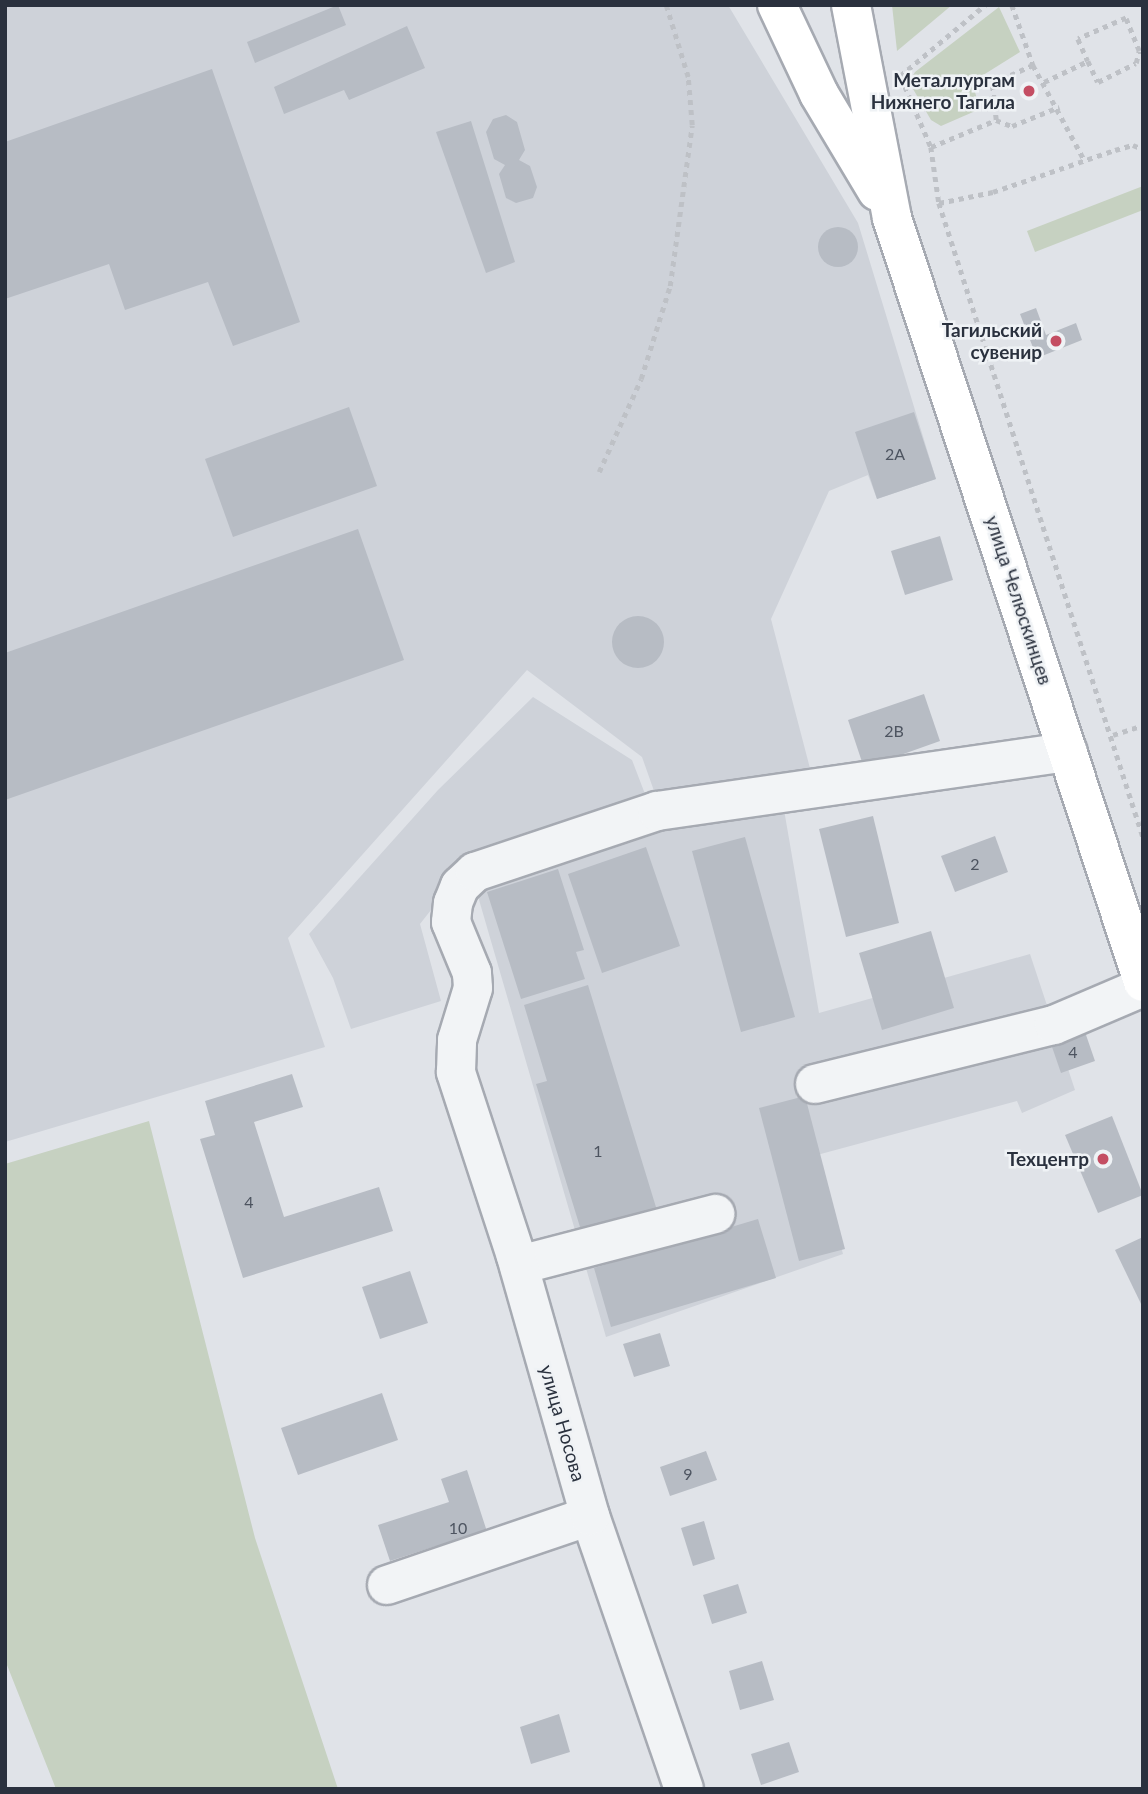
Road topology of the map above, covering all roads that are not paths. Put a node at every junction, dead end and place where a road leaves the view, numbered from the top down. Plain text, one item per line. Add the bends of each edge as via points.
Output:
1 (777, 5) edge
2 (858, 12) edge
3 (892, 218) junction
4 (1068, 752) junction
5 (1143, 984) edge
6 (815, 1084) dead end
7 (715, 1214) dead end
8 (519, 1265) junction
9 (590, 1516) junction
10 (387, 1585) dead end
11 (684, 1789) edge

1 - 3 main road, улица Челюскинцев via 819,94
2 - 3 main road, улица Челюскинцев via 883,80
3 - 4 main road, улица Челюскинцев
4 - 5 main road, улица Челюскинцев
4 - 8 street, улица Носова via 657,811 475,872 460,886 451,912 473,988 454,1055
5 - 6 street via 1054,1025
7 - 8 street
8 - 9 street, улица Носова
9 - 10 street
9 - 11 street, улица Носова

